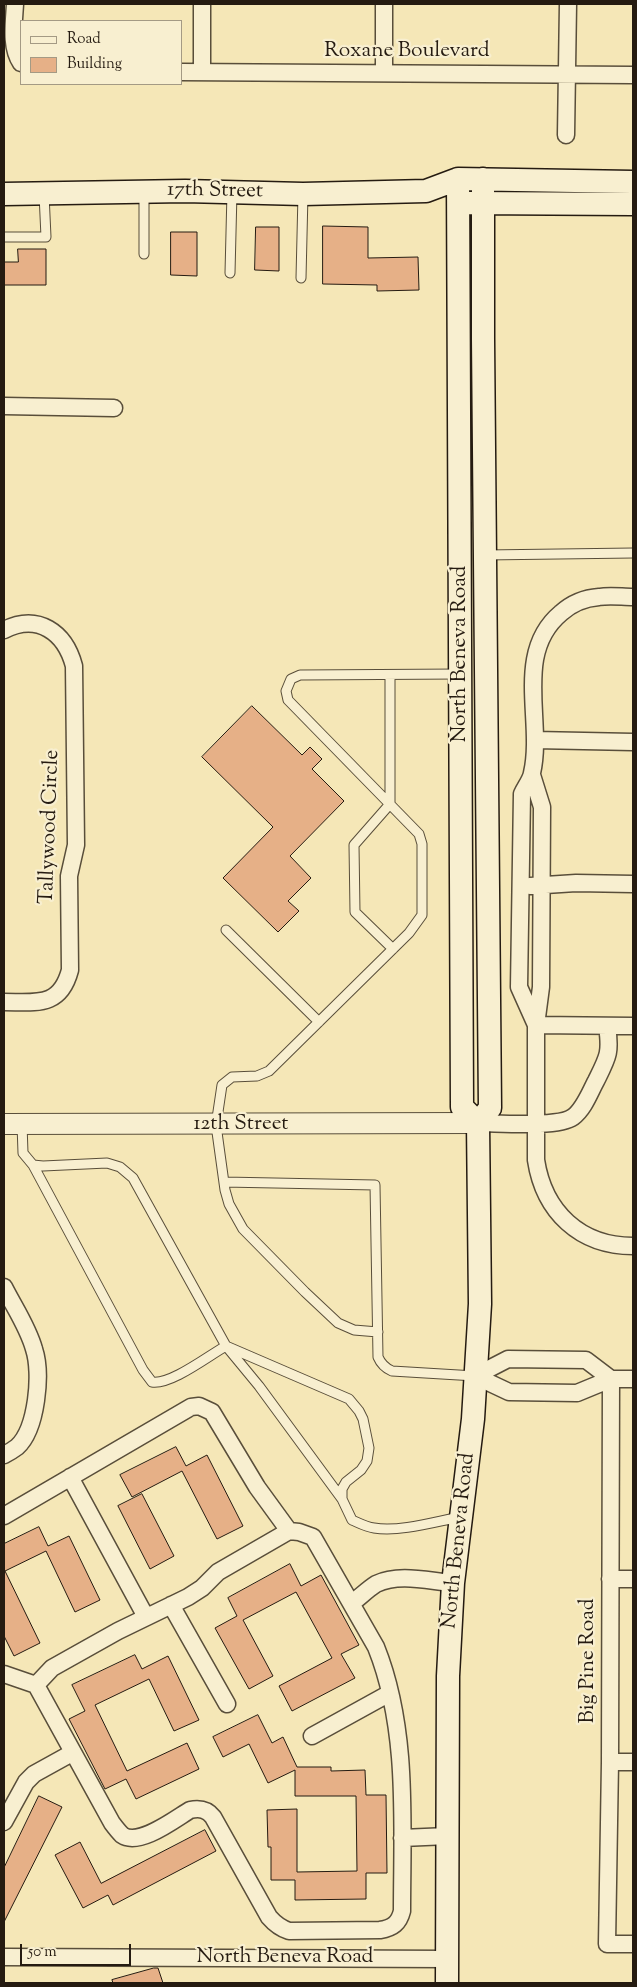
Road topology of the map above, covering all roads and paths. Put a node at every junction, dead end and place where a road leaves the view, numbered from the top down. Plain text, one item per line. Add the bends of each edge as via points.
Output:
1 (14, 4) edge
2 (202, 4) edge
3 (384, 4) edge
4 (568, 4) edge
5 (20, 60) edge
6 (182, 72) edge
7 (202, 72) junction
8 (384, 73) junction
9 (567, 74) junction
10 (633, 75) edge
11 (566, 136) dead end
12 (458, 179) junction
13 (483, 179) junction
14 (633, 182) edge
15 (144, 191) junction
16 (426, 191) junction
17 (232, 192) junction
18 (44, 193) junction
19 (4, 194) edge
20 (303, 194) junction
21 (459, 203) junction
22 (483, 204) junction
23 (633, 204) edge
24 (4, 237) edge
25 (144, 254) dead end
26 (230, 273) dead end
27 (301, 278) dead end
28 (4, 406) edge
29 (114, 408) dead end
30 (633, 553) edge
31 (485, 555) junction
32 (633, 597) edge
33 (4, 630) edge
34 (461, 674) junction
35 (390, 675) junction
36 (535, 740) junction
37 (633, 742) edge
38 (532, 775) junction
39 (390, 804) junction
40 (633, 884) edge
41 (521, 886) junction
42 (542, 886) junction
43 (226, 930) dead end
44 (393, 949) junction
45 (4, 1002) edge
46 (319, 1022) junction
47 (536, 1025) junction
48 (606, 1026) junction
49 (633, 1026) edge
50 (478, 1123) junction
51 (13, 1124) edge
52 (536, 1124) junction
53 (216, 1125) junction
54 (33, 1165) junction
55 (224, 1182) junction
56 (633, 1246) edge
57 (4, 1287) edge
58 (378, 1332) junction
59 (226, 1346) junction
60 (475, 1376) junction
61 (611, 1379) junction
62 (633, 1379) edge
63 (4, 1455) edge
64 (70, 1477) junction
65 (342, 1499) junction
66 (4, 1516) edge
67 (461, 1516) junction
68 (289, 1531) junction
69 (610, 1579) junction
70 (633, 1579) edge
71 (453, 1583) junction
72 (352, 1603) junction
73 (171, 1606) junction
74 (146, 1617) junction
75 (4, 1674) edge
76 (36, 1685) junction
77 (390, 1693) junction
78 (227, 1704) dead end
79 (312, 1736) dead end
80 (72, 1753) junction
81 (610, 1762) junction
82 (633, 1762) edge
83 (4, 1822) edge
84 (448, 1836) junction
85 (402, 1838) junction
86 (633, 1944) edge
87 (4, 1957) edge
88 (447, 1959) junction
89 (447, 1983) edge

1 - 5 street via 14,45
2 - 7 street
3 - 8 street
4 - 9 street
6 - 7 street, Roxane Boulevard
7 - 8 street, Roxane Boulevard
8 - 9 street, Roxane Boulevard
9 - 10 street, Roxane Boulevard
9 - 11 street
12 - 13 main road, 17th Street
12 - 16 main road, 17th Street
12 - 21 main road, North Beneva Road
13 - 14 main road, 17th Street
13 - 22 main road, North Beneva Road
15 - 17 main road, 17th Street
15 - 18 main road, 17th Street
15 - 25 lane
16 - 20 main road, 17th Street
16 - 21 main road, 17th Street
17 - 20 main road, 17th Street
17 - 26 lane
18 - 19 main road, 17th Street
18 - 24 lane via 46,237
20 - 27 lane
21 - 22 main road, 17th Street
21 - 34 main road, North Beneva Road
22 - 23 main road, 17th Street
22 - 31 main road, North Beneva Road
28 - 29 street
30 - 31 lane
31 - 50 main road, North Beneva Road via 490,1108
32 - 36 street via 598,597 579,602 559,614 544,632 534,661
33 - 45 street, Tallywood Circle via 38,624 49,628 70,651 74,666 76,845 69,876 70,970 67,983 54,998 44,1002
34 - 35 lane
34 - 50 main road, North Beneva Road via 462,1107
35 - 39 lane
35 - 39 lane via 300,675 291,679 286,691 288,700
36 - 37 street
36 - 38 street
38 - 41 street via 522,794
38 - 42 street via 542,807
39 - 44 lane via 419,834 422,844 422,914 410,933
39 - 44 lane via 354,845 355,912
40 - 42 street
41 - 42 street
41 - 47 street via 519,987
42 - 47 street via 541,987
43 - 46 lane
44 - 46 lane
46 - 53 lane via 269,1071 257,1076 232,1077 222,1086
47 - 48 street
47 - 52 street
48 - 49 street
48 - 52 street via 610,1043 607,1060 582,1107 575,1116 566,1120
50 - 52 street
50 - 53 street, 12th Street
50 - 60 main road, North Beneva Road via 480,1304
51 - 53 street, 12th Street
51 - 54 lane via 23,1153
52 - 56 street via 538,1173 558,1214 585,1236 605,1244
53 - 55 lane
54 - 59 lane via 107,1163 120,1167 132,1178
54 - 59 lane via 152,1382 175,1376
55 - 58 lane via 238,1222 305,1292 344,1327
55 - 58 lane via 375,1185
57 - 63 street via 34,1347 38,1379 28,1428 17,1447
58 - 60 lane via 380,1361 392,1371
59 - 65 lane
59 - 65 lane via 349,1399 359,1411 368,1448 367,1461 346,1482
60 - 61 street via 509,1392 577,1393
60 - 61 street via 508,1359 586,1360
60 - 67 main road, North Beneva Road
61 - 62 street
61 - 69 street, Big Pine Road
64 - 66 street
64 - 68 street via 191,1407 198,1406 212,1412 257,1488
64 - 74 street
65 - 67 lane via 352,1520 375,1529 420,1525
67 - 71 main road, North Beneva Road
68 - 72 street via 313,1537
68 - 73 street via 218,1572 202,1588
69 - 70 street
69 - 81 street, Big Pine Road
71 - 72 street via 400,1578 388,1580 375,1585
71 - 84 main road, North Beneva Road via 448,1676
72 - 77 street via 383,1663
73 - 74 street
73 - 78 street
74 - 76 street via 52,1668
75 - 76 street
76 - 80 street
77 - 79 street
77 - 85 street via 400,1747
80 - 83 street via 34,1774 26,1782
80 - 85 street via 122,1835 132,1839 147,1835 196,1808 210,1813 269,1917 276,1926 289,1931 390,1929 402,1911
81 - 82 street
81 - 86 street, Big Pine Road via 607,1944
84 - 85 street
84 - 88 main road, North Beneva Road
87 - 88 street, North Beneva Road
88 - 89 main road, North Beneva Road

